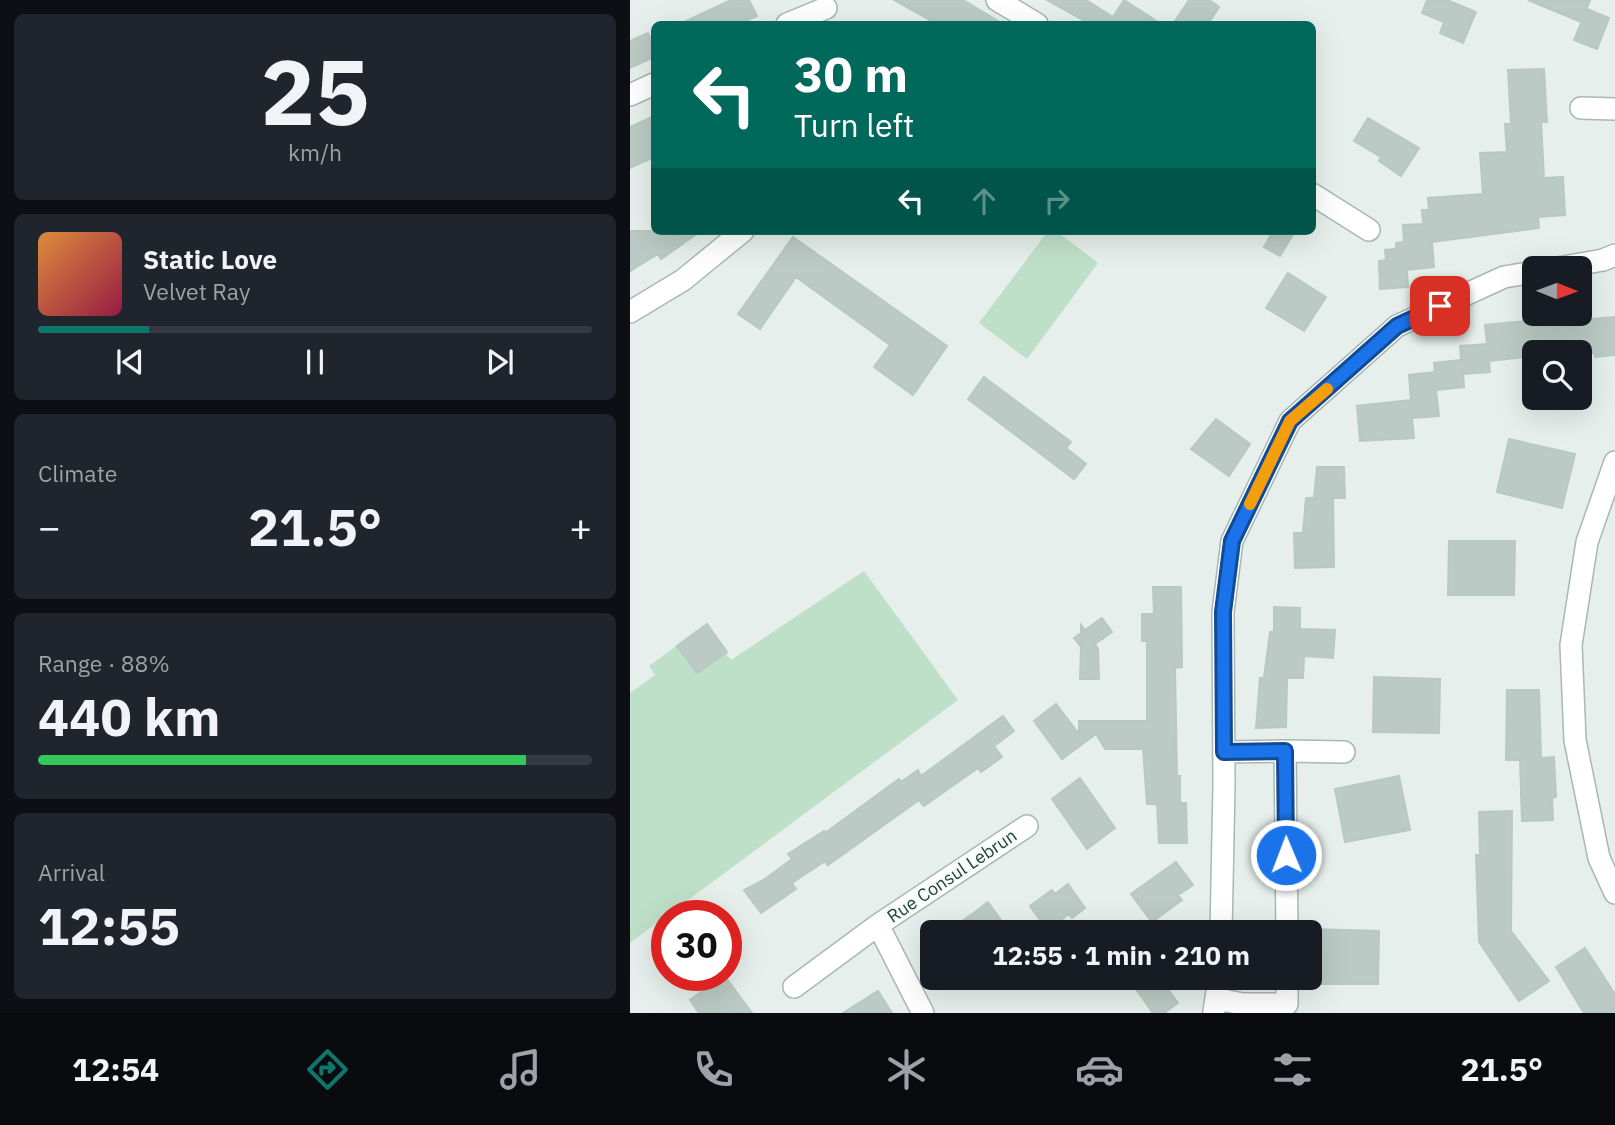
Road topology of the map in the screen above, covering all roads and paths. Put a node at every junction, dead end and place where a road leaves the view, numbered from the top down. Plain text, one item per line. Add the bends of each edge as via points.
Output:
1 (997, 0) edge
2 (826, 11) edge
3 (797, 21) edge
4 (1032, 21) edge
5 (651, 85) edge
6 (630, 95) edge
7 (1581, 108) dead end
8 (1615, 109) edge
9 (1316, 197) edge
10 (1369, 230) dead end
11 (738, 235) edge
12 (1611, 259) edge
13 (1592, 262) edge
14 (1522, 274) edge
15 (630, 312) edge
16 (1615, 462) edge
17 (1285, 751) junction
18 (1224, 752) junction
19 (1344, 752) dead end
20 (1027, 826) dead end
21 (1615, 893) edge
22 (1221, 920) edge
23 (1287, 920) edge
24 (878, 925) junction
25 (793, 986) dead end
26 (1287, 990) edge
27 (1217, 997) edge
28 (923, 1013) edge

1 - 4 street
2 - 3 street
5 - 6 street
7 - 8 street
9 - 10 street
11 - 15 street via 683,280
12 - 13 street
14 - 18 street via 1504,277 1397,326 1290,421 1232,541 1223,612
16 - 21 street via 1587,542 1572,645 1575,740 1599,858
17 - 18 street
17 - 19 street
17 - 23 street
18 - 22 street
20 - 24 street, Rue Consul Lebrun
24 - 25 street, Rue Consul Lebrun
24 - 28 street, Rue Consul Lebrun
26 - 27 street via 1287,1004 1243,1004

